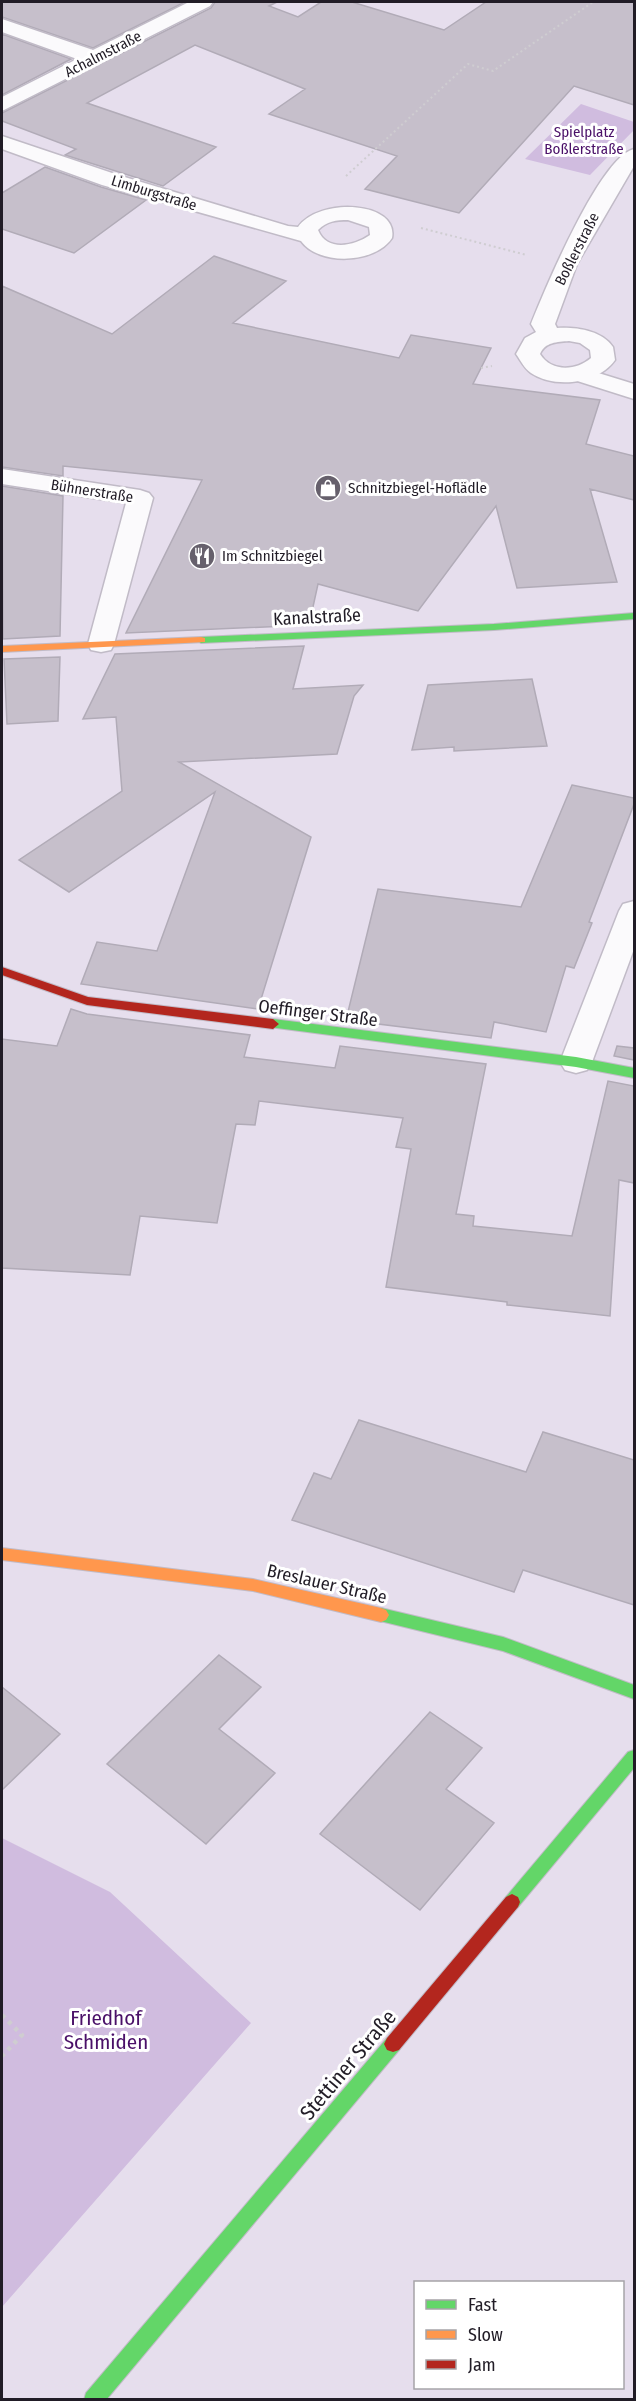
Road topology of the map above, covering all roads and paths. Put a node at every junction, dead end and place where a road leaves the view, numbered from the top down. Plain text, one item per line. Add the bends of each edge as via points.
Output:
1 (203, 2) edge
2 (593, 2) edge
3 (2, 25) edge
4 (95, 58) junction
5 (2, 105) edge
6 (2, 142) edge
7 (630, 163) edge
8 (338, 184) dead end
9 (380, 224) junction
10 (308, 236) junction
11 (566, 264) junction
12 (549, 335) junction
13 (579, 374) junction
14 (634, 392) edge
15 (2, 477) edge
16 (634, 616) edge
17 (101, 644) junction
18 (2, 649) edge
19 (634, 911) edge
20 (2, 971) edge
21 (576, 1062) junction
22 (634, 1072) edge
23 (2, 1554) edge
24 (634, 1692) edge
25 (634, 1757) edge
26 (2, 2015) edge
27 (2, 2056) edge
28 (93, 2400) edge

1 - 4 street, Achalmstraße
2 - 8 path via 493,71 468,64
3 - 4 street
4 - 5 street, Achalmstraße
6 - 10 street, Limburgstraße via 110,180
7 - 11 street, Boßlerstraße
9 - 10 street via 360,214 329,214 310,225
9 - 10 street, Limburgstraße via 381,238 370,247 352,251 320,247
9 - 11 path via 408,225
11 - 12 street, Boßlerstraße via 543,324
12 - 13 street via 529,348 531,361 548,372
12 - 13 street via 578,335 601,347 603,360
13 - 14 street
15 - 17 street, Bühnerstraße via 140,498
16 - 17 street, Kanalstraße via 494,627
17 - 18 street, Kanalstraße
19 - 21 street
20 - 21 street, Oeffinger Straße via 87,1001
21 - 22 street, Oeffinger Straße
23 - 24 street, Breslauer Straße via 253,1585 503,1644
25 - 28 street, Stettiner Straße
26 - 27 path via 22,2035

